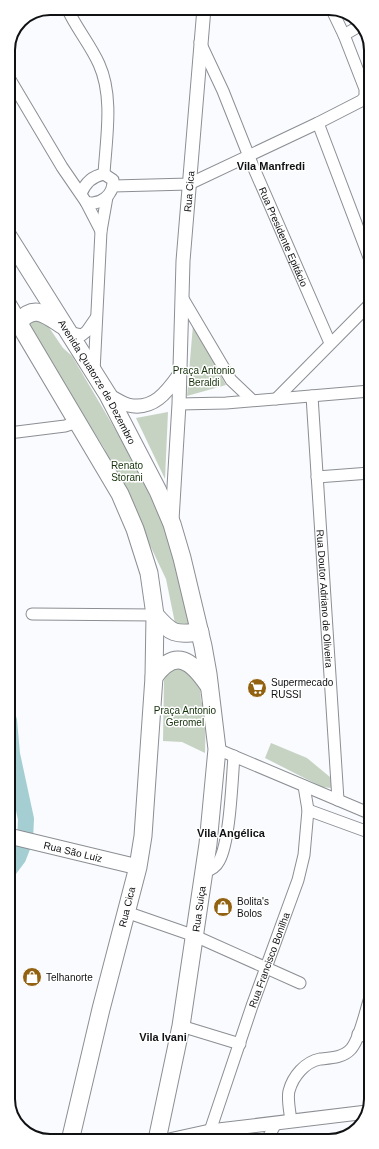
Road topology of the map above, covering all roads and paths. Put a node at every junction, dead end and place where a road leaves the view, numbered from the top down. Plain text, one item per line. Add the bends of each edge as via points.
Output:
1 (70, 15) edge
2 (203, 15) edge
3 (335, 16) edge
4 (356, 28) edge
5 (344, 35) junction
6 (200, 42) junction
7 (364, 86) edge
8 (15, 88) edge
9 (364, 98) edge
10 (318, 124) junction
11 (249, 156) junction
12 (62, 166) junction
13 (104, 174) junction
14 (88, 182) junction
15 (189, 184) junction
16 (113, 186) junction
17 (106, 197) junction
18 (84, 198) junction
19 (101, 231) junction
20 (364, 244) edge
21 (15, 247) edge
22 (182, 297) junction
23 (364, 310) edge
24 (15, 316) edge
25 (96, 318) junction
26 (19, 322) junction
27 (63, 326) junction
28 (330, 342) junction
29 (94, 375) junction
30 (179, 375) junction
31 (231, 380) junction
32 (364, 392) edge
33 (108, 396) junction
34 (312, 396) junction
35 (276, 399) junction
36 (252, 400) junction
37 (226, 403) junction
38 (179, 404) junction
39 (78, 422) junction
40 (15, 431) edge
41 (364, 473) edge
42 (317, 477) junction
43 (172, 524) junction
44 (32, 614) dead end
45 (155, 615) junction
46 (200, 632) junction
47 (154, 673) junction
48 (209, 680) junction
49 (217, 749) junction
50 (234, 756) junction
51 (304, 786) junction
52 (338, 800) junction
53 (308, 810) junction
54 (364, 811) edge
55 (364, 830) edge
56 (15, 837) edge
57 (138, 867) junction
58 (204, 872) junction
59 (126, 912) junction
60 (195, 936) junction
61 (266, 968) junction
62 (300, 983) dead end
63 (364, 1016) edge
64 (181, 1026) junction
65 (358, 1034) junction
66 (364, 1036) edge
67 (240, 1044) junction
68 (361, 1113) edge
69 (291, 1121) junction
70 (276, 1124) junction
71 (210, 1131) junction
72 (72, 1134) edge
73 (157, 1134) edge
74 (196, 1134) edge
75 (271, 1134) edge

1 - 13 street via 100,66 104,83 107,120
2 - 6 street, Rua Cica
3 - 5 street
4 - 5 street
5 - 7 street
6 - 11 street, Rua Presidente Epitácio via 224,91
6 - 15 street, Rua Cica
8 - 12 street
9 - 10 street
10 - 11 street
10 - 20 street
11 - 15 street
11 - 28 street, Rua Presidente Epitácio
12 - 14 street
12 - 18 street
13 - 14 street
13 - 16 street via 112,180
14 - 18 street
15 - 16 street
15 - 22 street, Rua Cica via 182,261
16 - 17 street
17 - 18 street via 92,204
17 - 19 street
18 - 19 street
19 - 25 street
21 - 27 main road, Avenida Quatorze de Dezembro
22 - 30 street, Rua Cica
22 - 31 street
23 - 28 street
24 - 26 main road
25 - 27 street via 82,334 73,333
25 - 29 street
26 - 27 main road via 27,314 36,311 46,314
26 - 39 main road
27 - 29 main road, Avenida Quatorze de Dezembro
28 - 35 street
29 - 33 main road, Avenida Quatorze de Dezembro
30 - 33 street via 163,396 146,405 129,405
30 - 38 street, Rua Cica
31 - 36 street
31 - 37 street via 231,393
32 - 34 street
33 - 43 main road, Avenida Quatorze de Dezembro via 158,491
34 - 35 street
34 - 42 street, Rua Doutor Adriano de Oliveira
35 - 36 street
36 - 37 street
37 - 38 street
38 - 43 street, Rua Cica
39 - 40 street via 65,426
39 - 45 main road via 120,494 135,529 148,573
41 - 42 street
42 - 52 street, Rua Doutor Adriano de Oliveira
43 - 46 main road, Avenida Quatorze de Dezembro
44 - 45 street
45 - 46 main road via 177,634
45 - 47 main road
46 - 48 main road, Avenida Quatorze de Dezembro
47 - 48 main road via 170,660 178,660 192,666
47 - 57 main road, Rua Cica via 143,836
48 - 49 main road, Rua Suiça
49 - 50 street
49 - 58 main road, Rua Suiça
50 - 51 street
50 - 58 street via 223,851 216,866
51 - 52 street
51 - 53 street, Rua Francisco Bonilha
52 - 54 street
53 - 55 street
53 - 61 street, Rua Francisco Bonilha via 304,855 298,880
56 - 57 main road, Rua São Luiz
57 - 59 main road, Rua Cica
58 - 60 main road, Rua Suiça
59 - 60 street
59 - 72 main road, Rua Cica
60 - 61 street
60 - 64 main road, Rua Suiça
61 - 62 street
61 - 67 street, Rua Francisco Bonilha
63 - 65 street
64 - 67 street
64 - 73 main road, Rua Suiça
65 - 66 street
65 - 69 street via 350,1050 344,1054 308,1063 300,1070 289,1091
67 - 71 street, Rua Francisco Bonilha
68 - 69 street
69 - 70 street
70 - 71 street
70 - 75 street
71 - 74 street

